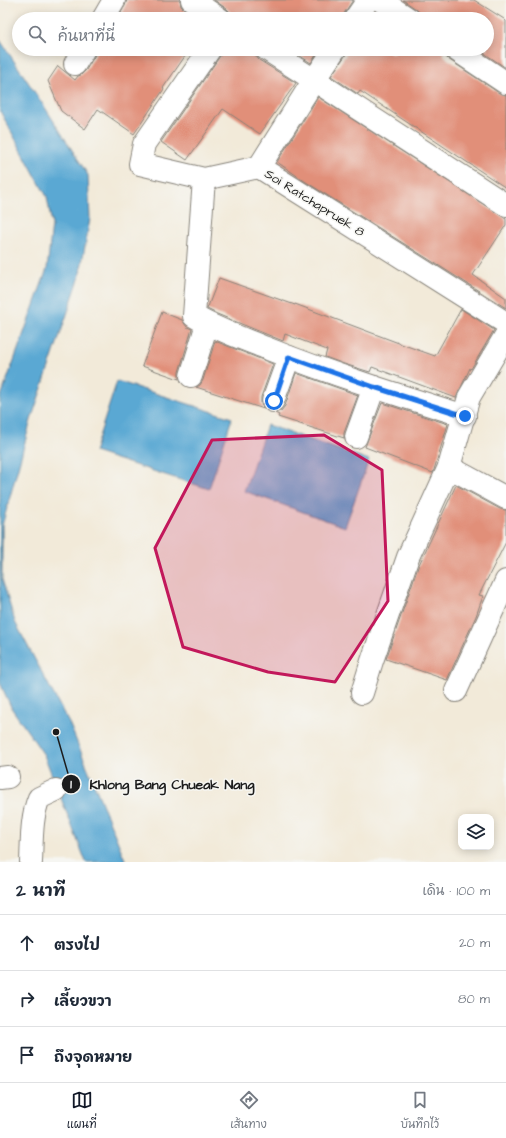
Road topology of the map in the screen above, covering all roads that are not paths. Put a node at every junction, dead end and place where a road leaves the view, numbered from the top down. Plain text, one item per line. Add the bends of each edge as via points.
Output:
1 (114, 0) edge
2 (192, 0) edge
3 (368, 0) edge
4 (380, 0) edge
5 (106, 12) edge
6 (210, 12) edge
7 (360, 12) edge
8 (398, 12) edge
9 (205, 56) edge
10 (277, 56) edge
11 (330, 56) edge
12 (466, 56) edge
13 (314, 80) junction
14 (506, 83) edge
15 (259, 167) junction
16 (204, 179) junction
17 (506, 205) edge
18 (207, 324) junction
19 (505, 337) edge
20 (289, 357) junction
21 (191, 376) dead end
22 (374, 387) junction
23 (274, 401) dead end
24 (465, 416) junction
25 (356, 437) dead end
26 (449, 467) junction
27 (506, 498) edge
28 (506, 581) edge
29 (456, 691) dead end
30 (362, 693) dead end
31 (56, 790) dead end
32 (31, 862) edge

1 - 5 street
2 - 6 street
3 - 7 street
4 - 8 street
9 - 16 street via 144,144 140,164
10 - 13 street
11 - 13 street, Soi Ratchapruek 8
12 - 14 street
13 - 15 street, Soi Ratchapruek 8
13 - 17 street
15 - 16 street
15 - 19 street, Soi Ratchapruek 8
16 - 18 street via 194,316
18 - 20 street
18 - 21 street
19 - 24 street via 469,397
20 - 22 street
20 - 23 street
22 - 24 street
22 - 25 street
24 - 26 street
26 - 27 street
26 - 30 street via 408,557
28 - 29 street
31 - 32 street via 39,798 36,804

